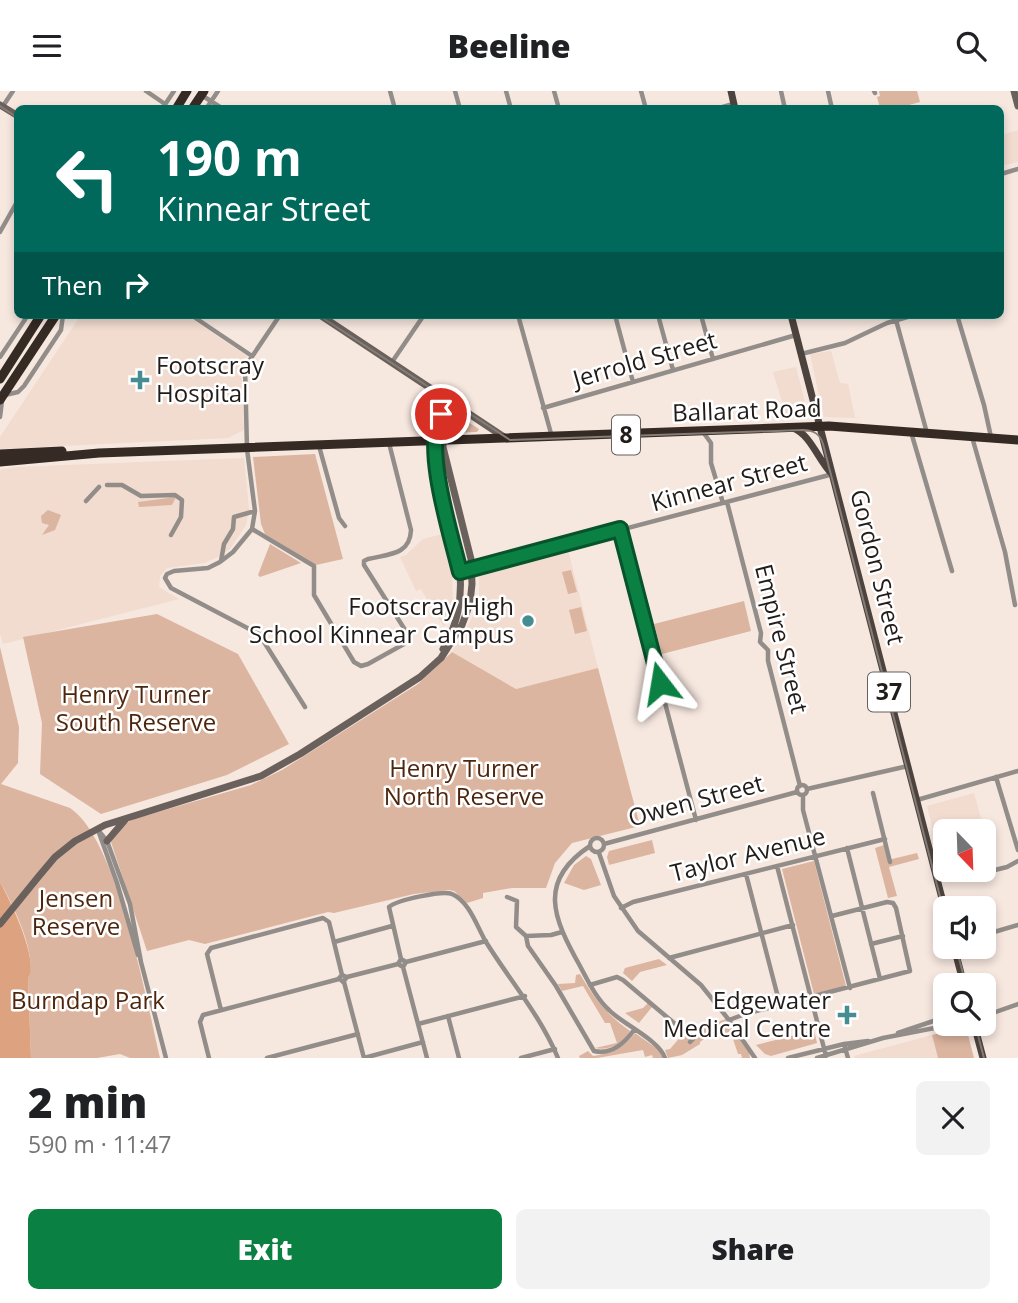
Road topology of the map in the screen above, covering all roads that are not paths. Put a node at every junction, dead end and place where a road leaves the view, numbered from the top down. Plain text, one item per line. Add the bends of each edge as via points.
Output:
1 (13, 91) edge
2 (146, 91) edge
3 (218, 91) edge
4 (1014, 91) edge
5 (202, 93) edge
6 (211, 101) junction
7 (1, 105) edge
8 (163, 105) edge
9 (208, 105) edge
10 (217, 105) edge
11 (1018, 106) edge
12 (14, 207) edge
13 (0, 232) edge
14 (24, 319) edge
15 (38, 319) edge
16 (53, 319) edge
17 (62, 319) edge
18 (197, 319) edge
19 (277, 319) edge
20 (332, 319) edge
21 (421, 319) edge
22 (519, 319) edge
23 (616, 319) edge
24 (659, 319) edge
25 (702, 319) edge
26 (792, 319) edge
27 (900, 319) edge
28 (958, 319) edge
29 (896, 320) junction
30 (796, 335) junction
31 (801, 354) junction
32 (252, 356) junction
33 (0, 357) edge
34 (713, 359) junction
35 (392, 362) junction
36 (673, 370) junction
37 (0, 379) edge
38 (633, 382) junction
39 (2, 397) edge
40 (445, 398) junction
41 (454, 403) junction
42 (543, 408) junction
43 (0, 417) edge
44 (820, 426) junction
45 (792, 428) junction
46 (720, 431) junction
47 (703, 432) junction
48 (911, 432) junction
49 (927, 433) junction
50 (972, 436) junction
51 (552, 437) junction
52 (991, 438) junction
53 (508, 439) junction
54 (1018, 440) edge
55 (439, 441) junction
56 (389, 443) junction
57 (711, 443) junction
58 (319, 445) junction
59 (247, 449) junction
60 (99, 453) junction
61 (0, 454) edge
62 (0, 462) edge
63 (833, 474) junction
64 (107, 485) dead end
65 (99, 487) dead end
66 (456, 499) junction
67 (86, 501) dead end
68 (444, 502) junction
69 (725, 502) junction
70 (255, 512) junction
71 (462, 523) junction
72 (345, 526) dead end
73 (450, 526) junction
74 (251, 529) junction
75 (620, 529) junction
76 (171, 535) dead end
77 (220, 562) junction
78 (472, 569) junction
79 (952, 571) dead end
80 (460, 572) junction
81 (1015, 605) dead end
82 (405, 686) junction
83 (305, 707) dead end
84 (908, 765) junction
85 (1018, 771) edge
86 (996, 777) junction
87 (800, 786) junction
88 (807, 789) junction
89 (797, 792) junction
90 (873, 793) dead end
91 (803, 795) junction
92 (917, 800) junction
93 (128, 817) junction
94 (696, 820) junction
95 (1018, 828) edge
96 (97, 829) junction
97 (1011, 830) junction
98 (885, 839) junction
99 (107, 841) junction
100 (604, 844) junction
101 (590, 846) junction
102 (847, 848) junction
103 (1018, 851) edge
104 (599, 853) junction
105 (816, 856) junction
106 (1018, 861) edge
107 (890, 862) dead end
108 (778, 866) junction
109 (996, 870) edge
110 (746, 874) junction
111 (941, 896) edge
112 (507, 897) dead end
113 (621, 908) junction
114 (862, 908) junction
115 (832, 916) junction
116 (0, 924) edge
117 (793, 925) junction
118 (1018, 925) edge
119 (392, 926) junction
120 (996, 931) edge
121 (562, 932) junction
122 (762, 933) junction
123 (526, 936) junction
124 (903, 936) junction
125 (485, 941) junction
126 (334, 942) junction
127 (872, 944) junction
128 (669, 958) junction
129 (141, 962) junction
130 (402, 963) junction
131 (343, 978) junction
132 (880, 980) junction
133 (590, 985) junction
134 (849, 988) junction
135 (525, 996) junction
136 (812, 997) junction
137 (1018, 1004) edge
138 (780, 1005) junction
139 (221, 1010) junction
140 (996, 1011) edge
141 (448, 1016) junction
142 (729, 1020) junction
143 (933, 1021) edge
144 (418, 1024) junction
145 (933, 1028) edge
146 (634, 1030) junction
147 (358, 1034) junction
148 (977, 1036) edge
149 (890, 1037) junction
150 (876, 1040) junction
151 (423, 1042) junction
152 (690, 1042) dead end
153 (844, 1044) junction
154 (555, 1049) junction
155 (824, 1049) junction
156 (846, 1051) junction
157 (826, 1056) junction
158 (166, 1058) edge
159 (209, 1058) edge
160 (267, 1058) edge
161 (364, 1058) edge
162 (427, 1058) edge
163 (459, 1058) edge
164 (521, 1058) edge
165 (558, 1058) edge
166 (666, 1058) edge
167 (755, 1058) edge
168 (788, 1058) edge
169 (817, 1058) edge
170 (848, 1058) edge
171 (983, 1058) edge

1 - 7 street
2 - 8 street
3 - 6 street
4 - 11 main road
5 - 6 street
6 - 9 street
6 - 10 street
12 - 13 street
14 - 33 street
15 - 37 highway
16 - 39 highway
17 - 39 street via 61,330 24,386
18 - 32 street
19 - 32 street
20 - 35 main road
21 - 35 street
22 - 42 street
23 - 38 street
24 - 36 street
25 - 34 street
26 - 30 main road, Gordon Street / 37
27 - 29 street
28 - 52 street
29 - 31 street via 845,343
29 - 49 street
30 - 31 main road, Gordon Street / 37
30 - 34 street, Jerrold Street
31 - 44 main road, Gordon Street / 37
32 - 59 street via 245,367
34 - 36 street, Jerrold Street
35 - 40 main road
36 - 38 street, Jerrold Street
38 - 42 street, Jerrold Street
39 - 43 street
40 - 41 main road
40 - 55 main road via 436,426
41 - 53 main road
41 - 55 main road
42 - 51 street
44 - 45 highway, Ballarat Road / 8
44 - 48 highway, Ballarat Road / 8
44 - 63 main road, Gordon Street / 37
45 - 46 highway, Ballarat Road / 8
45 - 63 main road via 802,432
46 - 47 highway, Ballarat Road / 8
46 - 57 street
47 - 51 highway, Ballarat Road / 8
47 - 57 street
48 - 49 highway, Ballarat Road / 8
48 - 79 street
49 - 50 highway, Ballarat Road / 8
50 - 52 highway, Ballarat Road / 8
50 - 81 street via 1006,555
51 - 53 highway, Ballarat Road / 8
52 - 54 highway, Ballarat Road / 8
53 - 55 highway, Ballarat Road / 8
55 - 56 highway, Ballarat Road / 8
55 - 66 main road
55 - 68 main road
56 - 58 highway, Ballarat Road / 8
56 - 74 street via 410,541 405,548 364,561 364,565 407,640 380,658 361,666 354,662 314,595 314,566
57 - 69 street, Empire Street via 711,463
58 - 59 highway, Ballarat Road / 8
58 - 72 street
59 - 60 highway, Ballarat Road / 8
59 - 70 street
60 - 61 highway, Ballarat Road / 8
60 - 62 highway, Ballarat Road / 8
63 - 69 street, Kinnear Street
63 - 84 main road, Gordon Street / 37
64 - 76 street via 122,485 141,496 175,495 182,500 181,517
65 - 67 street
66 - 68 main road
66 - 71 main road
68 - 73 main road
69 - 75 street, Kinnear Street
69 - 87 street, Empire Street via 760,642 768,650
70 - 74 street
70 - 77 street via 234,517
71 - 73 main road
71 - 78 main road
73 - 80 main road
74 - 77 street
75 - 78 street, Kinnear Street
75 - 94 street
77 - 83 street via 167,574 166,584 259,634
78 - 80 main road
78 - 82 main road via 470,603 457,636 433,666
80 - 82 main road via 459,608 451,636 436,658
82 - 93 main road via 261,775
84 - 88 street
84 - 92 main road, Gordon Street / 37
85 - 86 street
86 - 92 street
86 - 97 street
87 - 88 street
87 - 89 street
88 - 91 street
89 - 91 street
89 - 94 street, Owen Street
90 - 98 street
91 - 105 street
92 - 111 main road, Gordon Street / 37
93 - 96 main road
93 - 99 main road
94 - 100 street, Owen Street
95 - 97 street
96 - 99 street
96 - 116 main road via 55,857
96 - 129 street
97 - 103 street
98 - 102 street, Taylor Avenue
98 - 107 street
99 - 129 street via 130,904
100 - 101 street via 597,838
100 - 104 street
101 - 104 street
101 - 121 street via 566,864 556,883 556,918
102 - 105 street, Taylor Avenue
102 - 114 street
104 - 113 street
105 - 108 street, Taylor Avenue
105 - 115 street
106 - 109 street
108 - 110 street, Taylor Avenue
108 - 117 street
110 - 113 street, Taylor Avenue
110 - 122 street
112 - 123 street via 517,901 516,927
113 - 128 street via 638,931
114 - 115 street
114 - 124 street via 893,903
114 - 127 street
115 - 134 street
117 - 122 street
117 - 136 street
118 - 120 street
119 - 125 street via 392,903 448,893 475,920
119 - 126 street
119 - 130 street
121 - 123 street
121 - 133 street
122 - 128 street
122 - 138 street
123 - 146 street via 594,1051 616,1048
124 - 127 street
124 - 132 street via 910,971
125 - 130 street
125 - 135 street
126 - 131 street
126 - 139 street via 329,922 323,918 211,948 207,954
127 - 132 street
128 - 142 street via 701,985
129 - 158 street
130 - 131 street
130 - 144 street
131 - 139 street
131 - 147 street
132 - 134 street
133 - 146 street via 608,1010
133 - 152 street via 617,977 623,980 693,1039
134 - 136 street
135 - 141 street
135 - 154 street
136 - 138 street
136 - 155 street
137 - 140 street
138 - 142 street
139 - 159 street via 200,1019
141 - 144 street
141 - 163 street
142 - 167 street
143 - 149 street
144 - 151 street
145 - 149 street
146 - 166 street
147 - 160 street
147 - 161 street
148 - 171 main road
149 - 150 street
150 - 153 street
150 - 156 street
151 - 161 street
151 - 162 street
153 - 155 street
153 - 156 street
154 - 164 street
154 - 165 street
155 - 157 street
155 - 168 street
156 - 157 street
156 - 170 street
157 - 169 street

